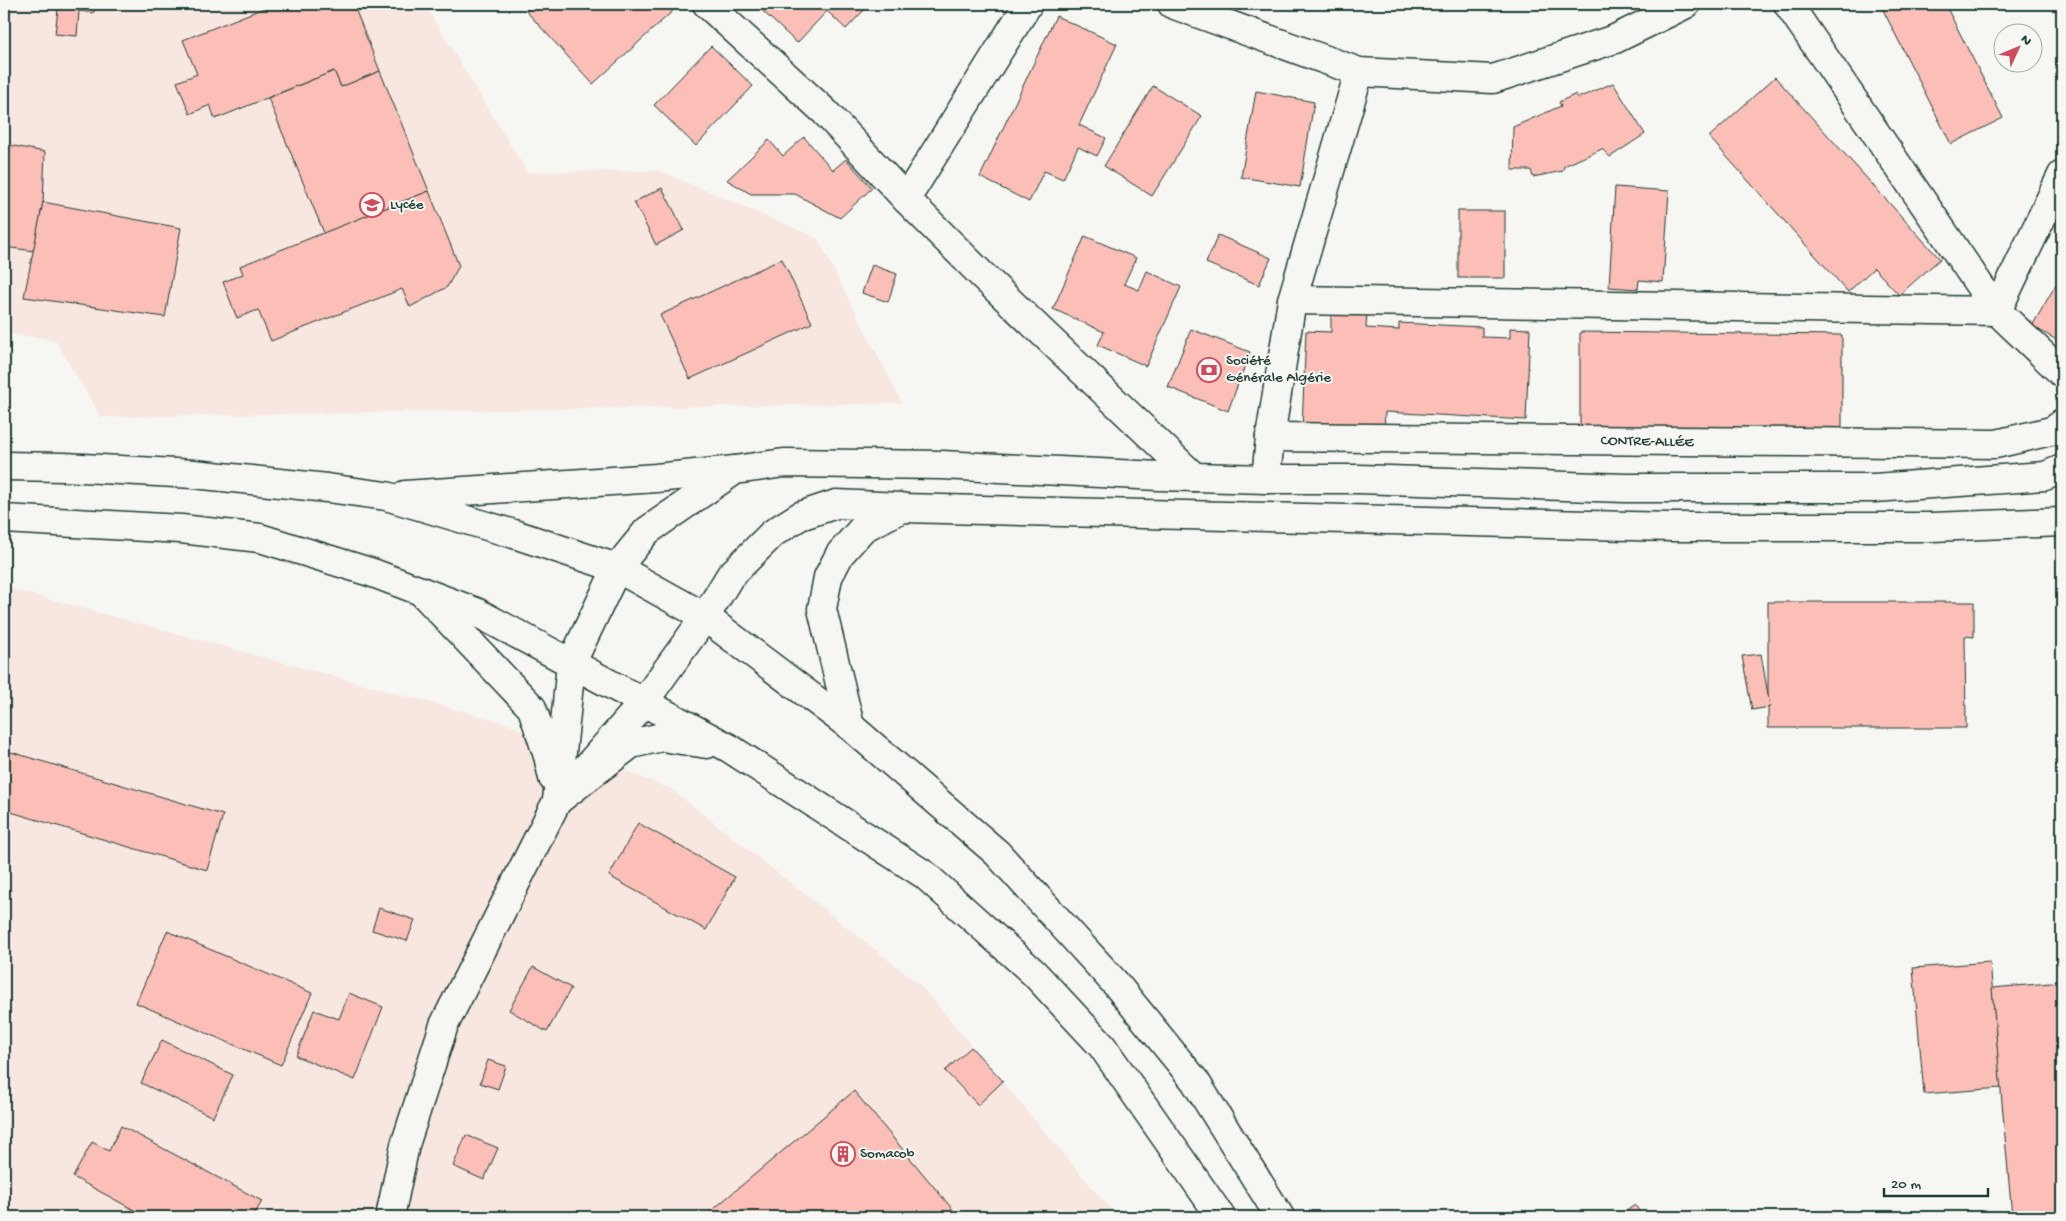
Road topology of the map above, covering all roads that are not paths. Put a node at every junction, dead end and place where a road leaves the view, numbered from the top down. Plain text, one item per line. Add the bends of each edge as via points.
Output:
1 (707, 4) edge
2 (1028, 4) edge
3 (1172, 4) edge
4 (1686, 4) edge
5 (1788, 4) edge
6 (1358, 72) junction
7 (2062, 175) edge
8 (906, 199) junction
9 (1292, 300) junction
10 (1997, 311) junction
11 (2062, 373) edge
12 (2062, 423) edge
13 (1270, 437) junction
14 (4, 466) edge
15 (2062, 469) edge
16 (735, 470) junction
17 (1194, 477) junction
18 (1266, 479) junction
19 (386, 496) junction
20 (916, 508) junction
21 (4, 519) edge
22 (2062, 522) edge
23 (617, 568) junction
24 (421, 591) junction
25 (706, 617) junction
26 (571, 664) junction
27 (643, 703) junction
28 (850, 726) junction
29 (729, 748) junction
30 (557, 801) junction
31 (390, 1217) edge
32 (1221, 1217) edge
33 (1280, 1217) edge

1 - 8 main road via 825,112
2 - 8 main road
3 - 6 main road
4 - 6 main road via 1615,39 1493,79
5 - 10 main road
6 - 9 main road
7 - 10 main road
8 - 17 main road
9 - 10 main road
9 - 13 main road
10 - 11 main road
12 - 13 main road, CONTRE-ALLÉE via 2055,430 1996,444
13 - 18 main road
14 - 19 main road via 194,474
15 - 18 main road via 2045,476 1874,488 1625,488 1359,478
16 - 17 main road via 784,463 942,465
16 - 19 main road
16 - 23 main road via 647,532
17 - 18 main road
19 - 23 main road
20 - 22 main road via 1670,527 1932,527
20 - 25 main road via 836,504 800,516 773,533 730,576
20 - 28 main road via 902,508 863,528 840,554 828,577 822,609
21 - 24 main road via 260,538 373,572
23 - 25 main road
23 - 26 main road
24 - 26 main road via 476,612
24 - 30 main road via 532,708 548,756
25 - 27 main road
25 - 28 main road
26 - 27 main road
26 - 30 main road
27 - 29 main road
27 - 30 main road
28 - 33 main road via 997,853 1116,984 1195,1081
29 - 30 main road via 662,738 631,744
29 - 32 main road via 925,875 1034,973 1102,1046
30 - 31 main road via 444,1025 405,1144

